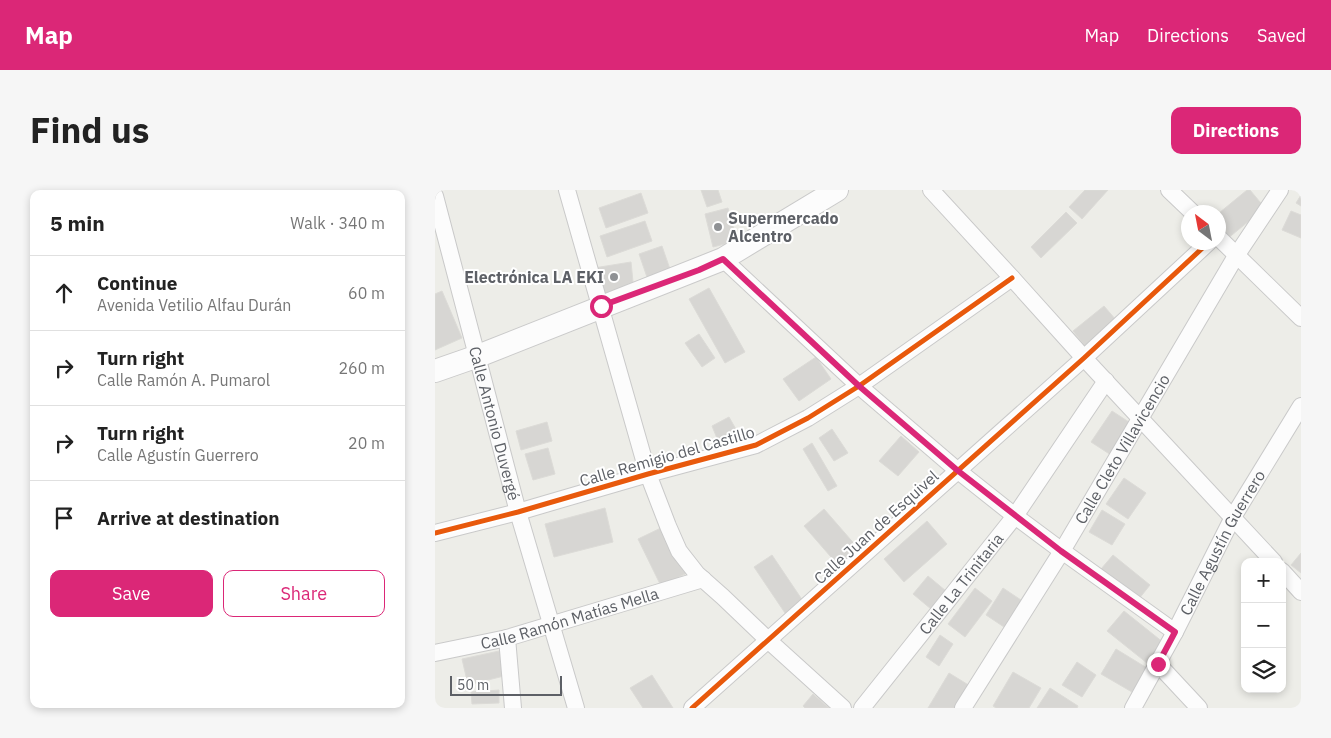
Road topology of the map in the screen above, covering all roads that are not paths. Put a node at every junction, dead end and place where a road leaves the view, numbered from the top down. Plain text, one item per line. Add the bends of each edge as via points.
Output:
1 (567, 190) edge
2 (837, 190) edge
3 (931, 190) edge
4 (1169, 190) edge
5 (1281, 190) edge
6 (435, 196) edge
7 (1185, 205) edge
8 (1226, 245) edge
9 (1200, 250) edge
10 (1236, 256) junction
11 (723, 259) junction
12 (1012, 278) junction
13 (601, 306) junction
14 (1301, 318) edge
15 (478, 356) junction
16 (1084, 358) junction
17 (435, 371) edge
18 (1106, 381) junction
19 (859, 386) junction
20 (1301, 406) edge
21 (1140, 418) junction
22 (957, 470) junction
23 (648, 474) junction
24 (518, 512) junction
25 (1015, 516) junction
26 (1233, 517) junction
27 (435, 533) edge
28 (1061, 551) junction
29 (1270, 558) edge
30 (1286, 575) edge
31 (703, 579) junction
32 (1301, 592) edge
33 (551, 625) junction
34 (1175, 632) junction
35 (507, 638) junction
36 (769, 641) junction
37 (435, 653) edge
38 (1158, 664) junction
39 (513, 708) edge
40 (576, 708) edge
41 (692, 708) edge
42 (843, 708) edge
43 (862, 708) edge
44 (963, 708) edge
45 (1133, 708) edge
46 (1199, 708) edge

1 - 13 street
2 - 11 main road
3 - 12 street
4 - 7 street
5 - 10 street, Calle Cleto Villavicencio
6 - 15 street, Calle Antonio Duvergé
8 - 10 street
9 - 16 street, Calle Juan de Esquivel
10 - 14 street
10 - 21 street, Calle Cleto Villavicencio
11 - 13 main road
11 - 19 street
12 - 16 street
12 - 19 street, Calle Remigio del Castillo
13 - 15 main road
13 - 23 street
15 - 17 main road
15 - 24 street, Calle Antonio Duvergé
16 - 18 street
16 - 22 street, Calle Juan de Esquivel
18 - 21 street
18 - 25 street, Calle La Trinitaria
19 - 22 street
19 - 23 street, Calle Remigio del Castillo via 756,445
20 - 26 street, Calle Agustín Guerrero
21 - 26 street
21 - 28 street, Calle Cleto Villavicencio
22 - 25 street
22 - 36 street, Calle Juan de Esquivel
23 - 24 street, Calle Remigio del Castillo
23 - 31 street via 679,551
24 - 27 street, Calle Remigio del Castillo
24 - 33 street, Calle Antonio Duvergé
25 - 28 street
25 - 43 street, Calle La Trinitaria
26 - 29 street
26 - 34 street, Calle Agustín Guerrero
28 - 34 street
28 - 44 street, Calle Cleto Villavicencio
30 - 32 street
31 - 33 street, Calle Ramón Matías Mella
31 - 36 street
33 - 35 street, Calle Ramón Matías Mella
33 - 40 street, Calle Antonio Duvergé
34 - 38 street, Calle Agustín Guerrero
35 - 37 street, Calle Ramón Matías Mella
35 - 39 street
36 - 41 street, Calle Juan de Esquivel
36 - 42 street
38 - 45 street, Calle Agustín Guerrero
38 - 46 street

